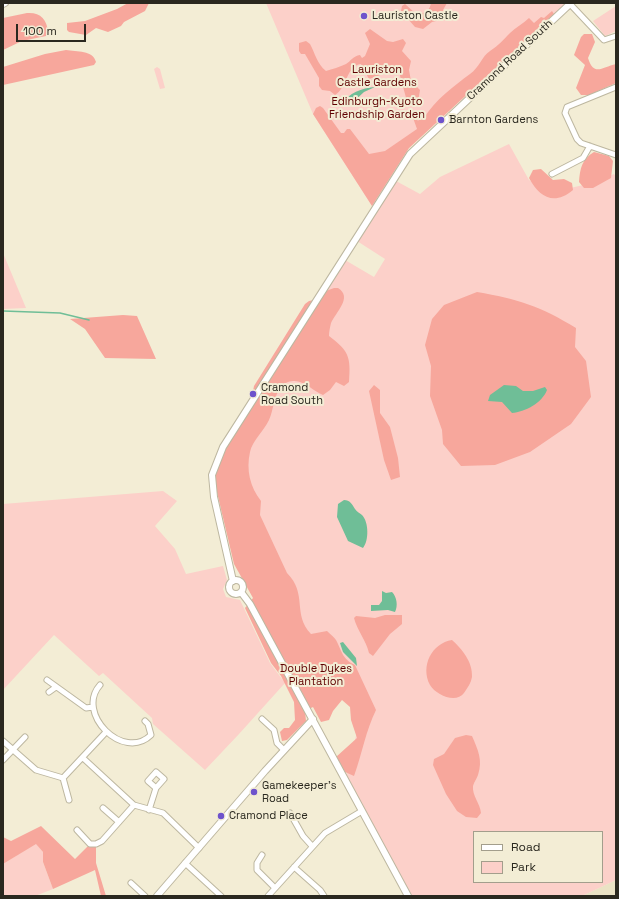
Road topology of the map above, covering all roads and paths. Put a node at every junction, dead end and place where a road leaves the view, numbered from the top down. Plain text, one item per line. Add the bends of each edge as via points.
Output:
1 (570, 4) edge
2 (616, 36) edge
3 (616, 87) edge
4 (590, 146) junction
5 (616, 155) edge
6 (552, 174) dead end
7 (234, 581) junction
8 (241, 592) junction
9 (47, 680) dead end
10 (100, 685) dead end
11 (56, 687) junction
12 (49, 692) dead end
13 (93, 707) junction
14 (262, 719) dead end
15 (313, 719) junction
16 (145, 721) dead end
17 (106, 732) junction
18 (25, 737) dead end
19 (3, 741) edge
20 (13, 750) junction
21 (284, 750) junction
22 (83, 758) junction
23 (3, 760) edge
24 (63, 778) junction
25 (156, 788) dead end
26 (69, 800) dead end
27 (134, 805) junction
28 (103, 808) dead end
29 (149, 810) junction
30 (362, 811) junction
31 (290, 813) dead end
32 (119, 822) junction
33 (76, 830) dead end
34 (312, 846) junction
35 (198, 848) junction
36 (262, 855) dead end
37 (185, 863) junction
38 (294, 867) junction
39 (131, 883) dead end
40 (275, 888) junction
41 (146, 896) edge
42 (157, 896) edge
43 (221, 896) edge
44 (268, 896) edge
45 (324, 896) edge
46 (408, 896) edge

1 - 2 street via 604,40
1 - 7 street, Cramond Road South via 410,154 223,447 212,475 214,497
3 - 4 street via 565,110 577,139 581,144
4 - 5 street
4 - 6 street via 583,158 560,173
7 - 8 street via 242,584
7 - 8 street via 229,586 230,590 235,594
8 - 15 street
9 - 11 street
10 - 13 street via 95,693
11 - 12 street
11 - 13 street via 86,708
13 - 17 street
14 - 21 street via 274,730 277,743
15 - 21 street
15 - 30 street
16 - 17 street via 151,736 143,741 129,743 116,739
17 - 22 street
18 - 20 street
19 - 20 street
20 - 23 street
20 - 24 street via 36,770
21 - 35 street
22 - 24 street
22 - 27 street
24 - 26 street
25 - 29 street
27 - 29 street
27 - 32 street
28 - 32 street
29 - 35 street via 163,813
30 - 34 street via 329,829
30 - 46 street
31 - 34 street
32 - 33 street via 96,844 90,844
34 - 38 street
35 - 37 street
36 - 40 street via 257,863 257,870
37 - 42 street
37 - 43 street
38 - 40 street
38 - 45 street
39 - 41 street
40 - 44 street

